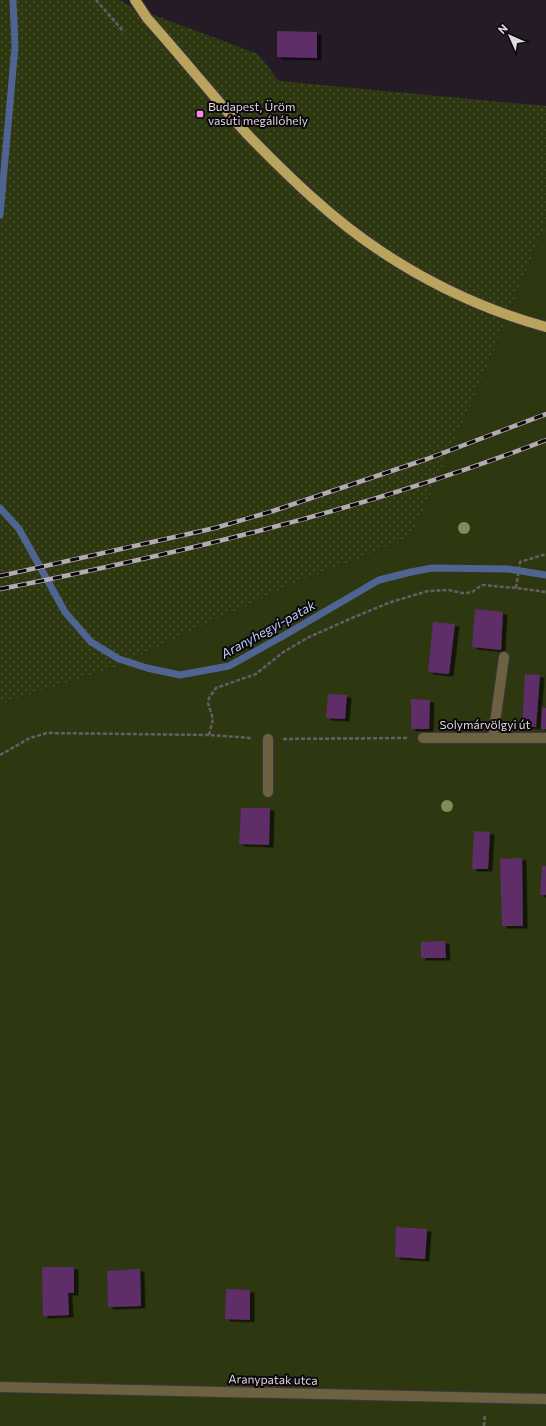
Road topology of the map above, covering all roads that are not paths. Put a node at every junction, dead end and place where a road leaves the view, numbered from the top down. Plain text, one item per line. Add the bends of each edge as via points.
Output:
1 (135, 0) edge
2 (545, 327) edge
3 (504, 657) dead end
4 (493, 737) junction
5 (423, 738) road end
6 (546, 738) edge
7 (268, 739) road end
8 (268, 792) dead end
9 (0, 1387) edge
10 (546, 1399) edge

1 - 2 main road via 147,18 247,134 347,226 381,252 458,295
3 - 4 street
4 - 5 street, Solymárvölgyi út
4 - 6 street, Solymárvölgyi út
7 - 8 street
9 - 10 street, Aranypatak utca

